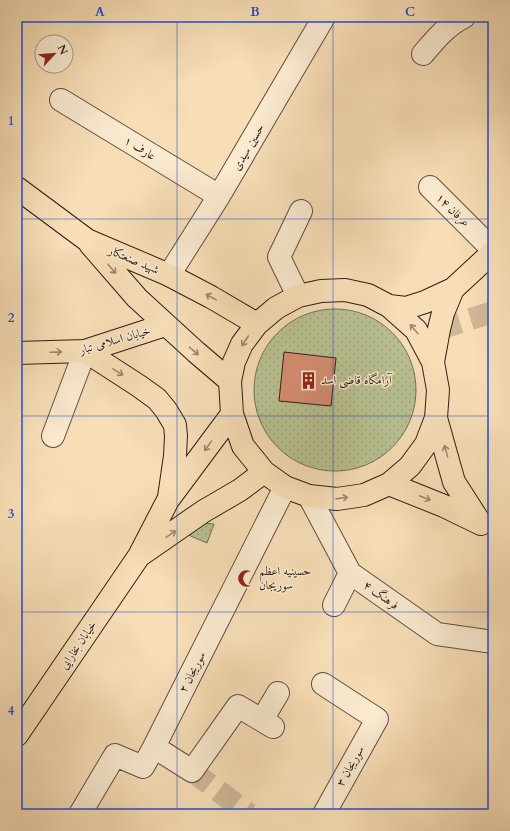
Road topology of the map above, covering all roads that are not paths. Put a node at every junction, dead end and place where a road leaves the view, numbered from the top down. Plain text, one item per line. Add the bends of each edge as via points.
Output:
1 (324, 17) edge
2 (464, 17) edge
3 (423, 54) dead end
4 (61, 100) dead end
5 (430, 187) dead end
6 (17, 188) edge
7 (219, 196) junction
8 (301, 212) dead end
9 (87, 240) junction
10 (493, 251) edge
11 (168, 275) junction
12 (453, 289) junction
13 (298, 296) junction
14 (390, 306) junction
15 (257, 324) junction
16 (166, 325) junction
17 (85, 351) junction
18 (17, 353) edge
19 (433, 362) junction
20 (230, 381) junction
21 (232, 414) junction
22 (436, 418) junction
23 (53, 436) dead end
24 (264, 472) junction
25 (389, 484) junction
26 (286, 487) junction
27 (310, 496) junction
28 (168, 500) junction
29 (487, 529) edge
30 (139, 556) junction
31 (350, 573) junction
32 (334, 605) dead end
33 (493, 642) edge
34 (323, 684) dead end
35 (278, 693) dead end
36 (17, 735) edge
37 (154, 747) junction
38 (80, 814) edge
39 (324, 814) edge

1 - 7 street, حسین سیدی
2 - 3 street via 444,31
4 - 7 street, عارف ۱
5 - 10 street, عرفان ۱۴
6 - 9 main road, شهید صنعتکار
7 - 11 street, حسین سیدی
8 - 13 street via 279,256
9 - 11 main road, شهید صنعتکار
9 -> 16 main road via 137,298
10 - 12 main road
15 -> 11 main road, شهید صنعتکار
12 - 14 main road via 406,308
12 - 19 main road via 443,313
13 - 14 main road via 321,290 345,290 368,296
13 - 15 main road via 276,308
19 -> 14 main road via 416,330
15 -> 20 main road via 242,344 234,362
16 - 17 main road, خیابان اسلامی تبار
16 -> 20 main road
18 -> 17 main road, خیابان اسلامی تبار
17 - 23 street
17 -> 28 main road via 157,398 175,425 175,456
19 - 22 main road via 438,390
20 - 21 main road
21 - 24 main road via 243,446
21 -> 28 main road, خیابان بخارایی
22 - 25 main road via 426,444 410,466
29 -> 22 main road via 454,482
24 - 26 main road
30 -> 24 main road, خیابان بخارایی
27 -> 25 main road via 336,499 364,495
25 -> 29 main road via 444,506
26 - 27 main road
26 - 37 street, سوریجان ۲
27 - 31 street, فرهنگ ۴
28 - 30 main road, خیابان بخارایی
30 - 36 main road, خیابان بخارایی
31 - 32 street
31 - 33 street, فرهنگ ۴ via 437,634
34 - 39 street, سوریجان ۳ via 377,719
35 - 37 street via 267,724 238,706 192,771
37 - 38 street, سوریجان ۲ via 143,767 115,754

